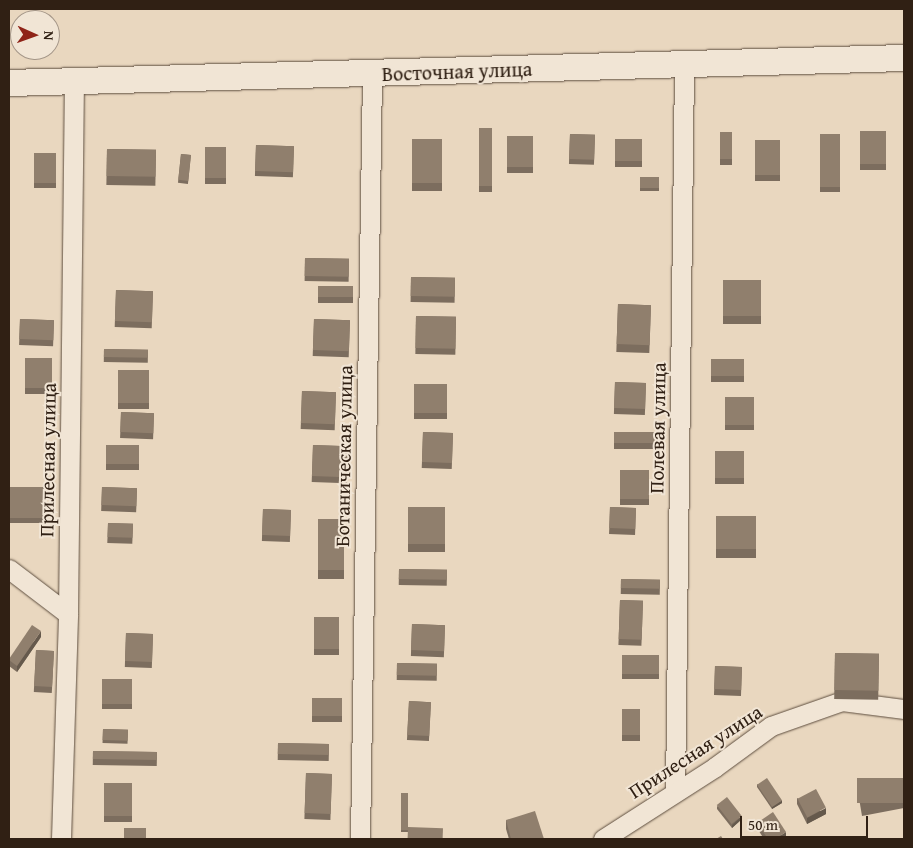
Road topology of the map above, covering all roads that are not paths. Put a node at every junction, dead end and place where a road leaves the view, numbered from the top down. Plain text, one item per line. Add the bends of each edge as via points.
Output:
1 (904, 58) edge
2 (684, 64) junction
3 (372, 73) junction
4 (74, 81) junction
5 (9, 83) edge
6 (9, 569) edge
7 (68, 614) junction
8 (904, 709) edge
9 (675, 792) junction
10 (61, 839) edge
11 (360, 839) edge
12 (603, 839) edge

1 - 2 street, Восточная улица
2 - 3 street, Восточная улица
2 - 9 street, Полевая улица
3 - 4 street, Восточная улица
3 - 11 street, Ботаническая улица
4 - 5 street, Восточная улица
4 - 7 street, Прилесная улица
6 - 7 street
7 - 10 street, Прилесная улица
8 - 9 street, Прилесная улица via 842,701 771,726
9 - 12 street, Прилесная улица

